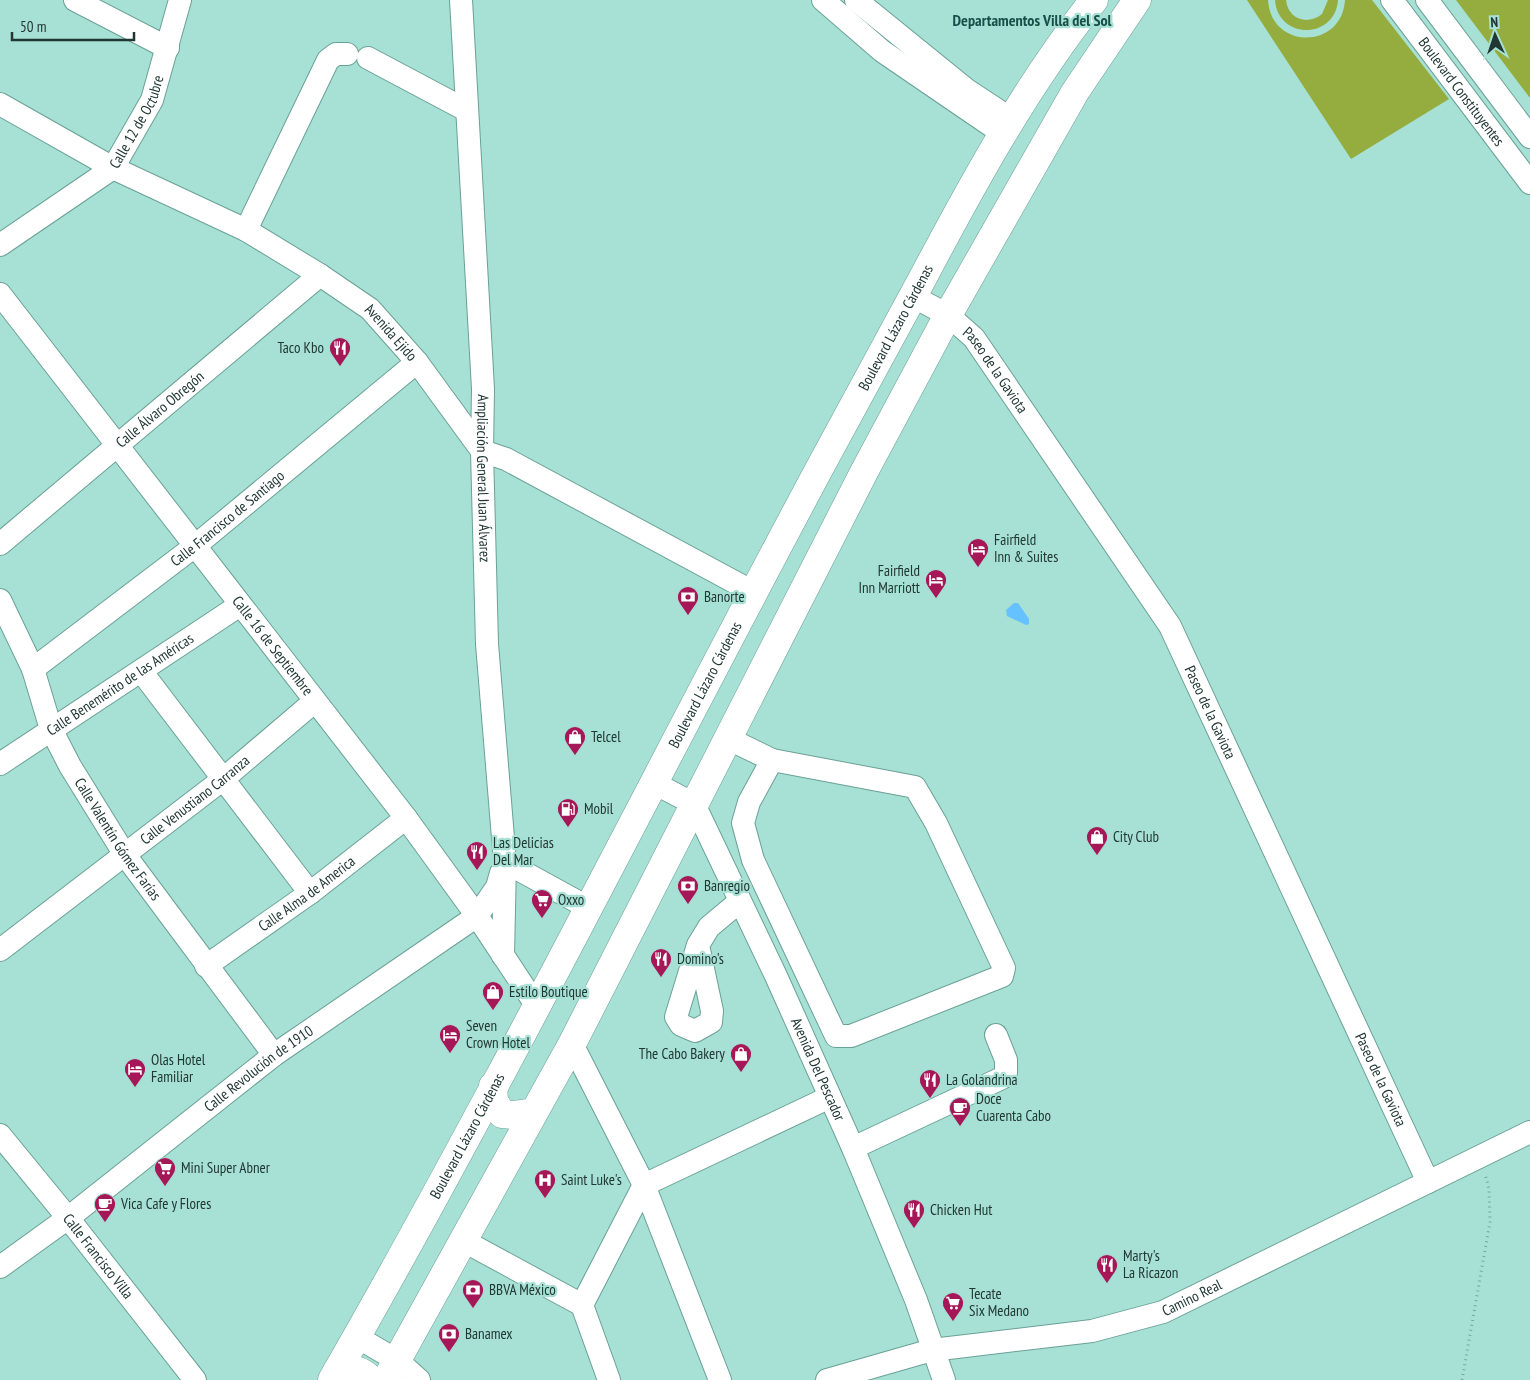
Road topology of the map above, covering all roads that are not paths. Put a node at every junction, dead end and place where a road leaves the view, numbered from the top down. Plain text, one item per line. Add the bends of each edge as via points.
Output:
1 (75, 0) edge
2 (180, 0) edge
3 (461, 0) edge
4 (823, 0) edge
5 (856, 0) edge
6 (1094, 0) edge
7 (1137, 0) edge
8 (1155, 0) edge
9 (1392, 0) edge
10 (1427, 0) edge
11 (168, 48) junction
12 (0, 104) edge
13 (466, 110) junction
14 (1007, 126) junction
15 (1530, 137) edge
16 (1039, 151) junction
17 (113, 168) junction
18 (1530, 183) edge
19 (246, 230) junction
20 (0, 245) edge
21 (320, 275) junction
22 (0, 294) edge
23 (912, 296) junction
24 (948, 315) junction
25 (417, 362) junction
26 (118, 447) junction
27 (482, 451) junction
28 (0, 544) edge
29 (195, 546) junction
30 (753, 592) junction
31 (0, 600) edge
32 (240, 605) junction
33 (33, 669) junction
34 (141, 672) junction
35 (315, 701) junction
36 (51, 728) junction
37 (729, 739) junction
38 (772, 760) junction
39 (0, 764) edge
40 (223, 778) junction
41 (654, 783) junction
42 (694, 804) junction
43 (406, 818) junction
44 (125, 855) junction
45 (505, 862) junction
46 (310, 892) junction
47 (739, 902) junction
48 (587, 907) junction
49 (477, 916) junction
50 (698, 945) dead end
51 (0, 950) edge
52 (503, 956) junction
53 (206, 966) junction
54 (806, 970) junction
55 (776, 976) junction
56 (536, 1005) junction
57 (821, 1007) junction
58 (794, 1016) junction
59 (996, 1035) dead end
60 (572, 1044) junction
61 (274, 1055) junction
62 (493, 1086) junction
63 (830, 1096) junction
64 (534, 1112) junction
65 (1530, 1132) edge
66 (0, 1135) edge
67 (853, 1148) junction
68 (1428, 1182) junction
69 (644, 1185) junction
70 (68, 1218) junction
71 (464, 1242) junction
72 (0, 1267) edge
73 (582, 1305) junction
74 (357, 1337) junction
75 (932, 1350) junction
76 (392, 1370) edge
77 (334, 1376) edge
78 (195, 1380) edge
79 (371, 1380) edge
80 (419, 1380) edge
81 (609, 1380) edge
82 (720, 1380) edge
83 (828, 1380) edge
84 (944, 1380) edge

1 - 11 street
2 - 11 street, Calle 12 de Octubre
3 - 13 street, Ampliación General Juan Álvarez
4 - 14 street via 882,51
5 - 14 street
6 - 14 main road, Boulevard Lázaro Cárdenas
7 - 16 main road via 1074,92
8 - 16 main road
9 - 18 street, Boulevard Constituyentes
10 - 15 street, Boulevard Constituyentes
11 - 17 street, Calle 12 de Octubre via 152,100
12 - 17 street, Avenida Ejido
13 - 19 street via 357,56 336,54 328,60
13 - 27 street, Ampliación General Juan Álvarez via 483,389
14 - 23 main road, Boulevard Lázaro Cárdenas
16 - 24 main road
17 - 19 street, Avenida Ejido
17 - 20 street, Calle 12 de Octubre
19 - 21 street, Avenida Ejido
21 - 25 street, Avenida Ejido via 370,309
21 - 26 street, Calle Álvaro Obregón
22 - 26 street, Calle 16 de Septiembre
23 - 24 street, Paseo de la Gaviota
23 - 30 main road, Boulevard Lázaro Cárdenas
24 - 37 main road via 864,472
24 - 68 street, Paseo de la Gaviota via 974,338 1170,626
25 - 27 street, Avenida Ejido
25 - 29 street, Calle Francisco de Santiago
26 - 28 street, Calle Álvaro Obregón
26 - 29 street, Calle 16 de Septiembre
27 - 30 street via 506,459
27 - 45 street, Ampliación General Juan Álvarez via 487,644
29 - 32 street, Calle 16 de Septiembre
29 - 33 street, Calle Francisco de Santiago
30 - 41 main road, Boulevard Lázaro Cárdenas
31 - 33 street, Calle Valentín Gómez Farías
32 - 34 street, Calle Benemérito de las Américas
32 - 35 street, Calle 16 de Septiembre
33 - 36 street, Calle Valentín Gómez Farías
34 - 36 street, Calle Benemérito de las Américas
34 - 40 street
35 - 40 street, Calle Venustiano Carranza
35 - 43 street, Calle 16 de Septiembre
36 - 39 street, Calle Benemérito de las Américas
36 - 44 street, Calle Valentín Gómez Farías via 63,754
37 - 38 street
37 - 42 main road
38 - 54 street via 749,802 743,824 753,860
38 - 57 street via 915,787 936,823 1004,968 1002,976 851,1036 836,1036
40 - 44 street, Calle Venustiano Carranza
40 - 46 street
41 - 42 street
41 - 48 main road, Boulevard Lázaro Cárdenas
42 - 47 street, Avenida Del Pescador
42 - 60 main road
43 - 46 street, Calle Alma de America
43 - 49 street, Calle 16 de Septiembre
44 - 51 street, Calle Venustiano Carranza
44 - 53 street, Calle Valentín Gómez Farías
45 - 48 street
45 - 49 street, Calle Revolución de 1910 via 497,886
45 - 52 street, Ampliación General Juan Álvarez
46 - 53 street, Calle Alma de America
47 - 50 street via 709,927
47 - 55 street, Avenida Del Pescador
48 - 56 main road, Boulevard Lázaro Cárdenas
49 - 52 street, Calle 16 de Septiembre
49 - 61 street, Calle Revolución de 1910
52 - 56 street, Calle 16 de Septiembre
53 - 61 street, Calle Valentín Gómez Farías
54 - 55 street
54 - 57 street
55 - 58 street, Avenida Del Pescador
56 - 62 main road, Boulevard Lázaro Cárdenas
57 - 58 street
58 - 63 street, Avenida Del Pescador
59 - 67 street via 1006,1060 1006,1073 1002,1078
60 - 64 main road
60 - 69 street
61 - 70 street, Calle Revolución de 1910
62 - 64 main road via 494,1100 502,1114
62 - 74 main road, Boulevard Lázaro Cárdenas
63 - 67 street, Avenida Del Pescador
63 - 69 street
64 - 71 main road
65 - 68 street, Camino Real
66 - 70 street, Calle Francisco Villa
67 - 75 street, Avenida Del Pescador via 916,1300
68 - 75 street, Camino Real via 1163,1312 1092,1331
69 - 73 street
69 - 82 street
70 - 72 street, Calle Revolución de 1910
70 - 78 street, Calle Francisco Villa
71 - 73 street
71 - 76 main road
73 - 81 street
74 - 76 street
74 - 77 main road, Boulevard Lázaro Cárdenas
75 - 83 street, Camino Real
75 - 84 street, Avenida Del Pescador
76 - 80 street
77 - 79 main road via 354,1369 363,1371

